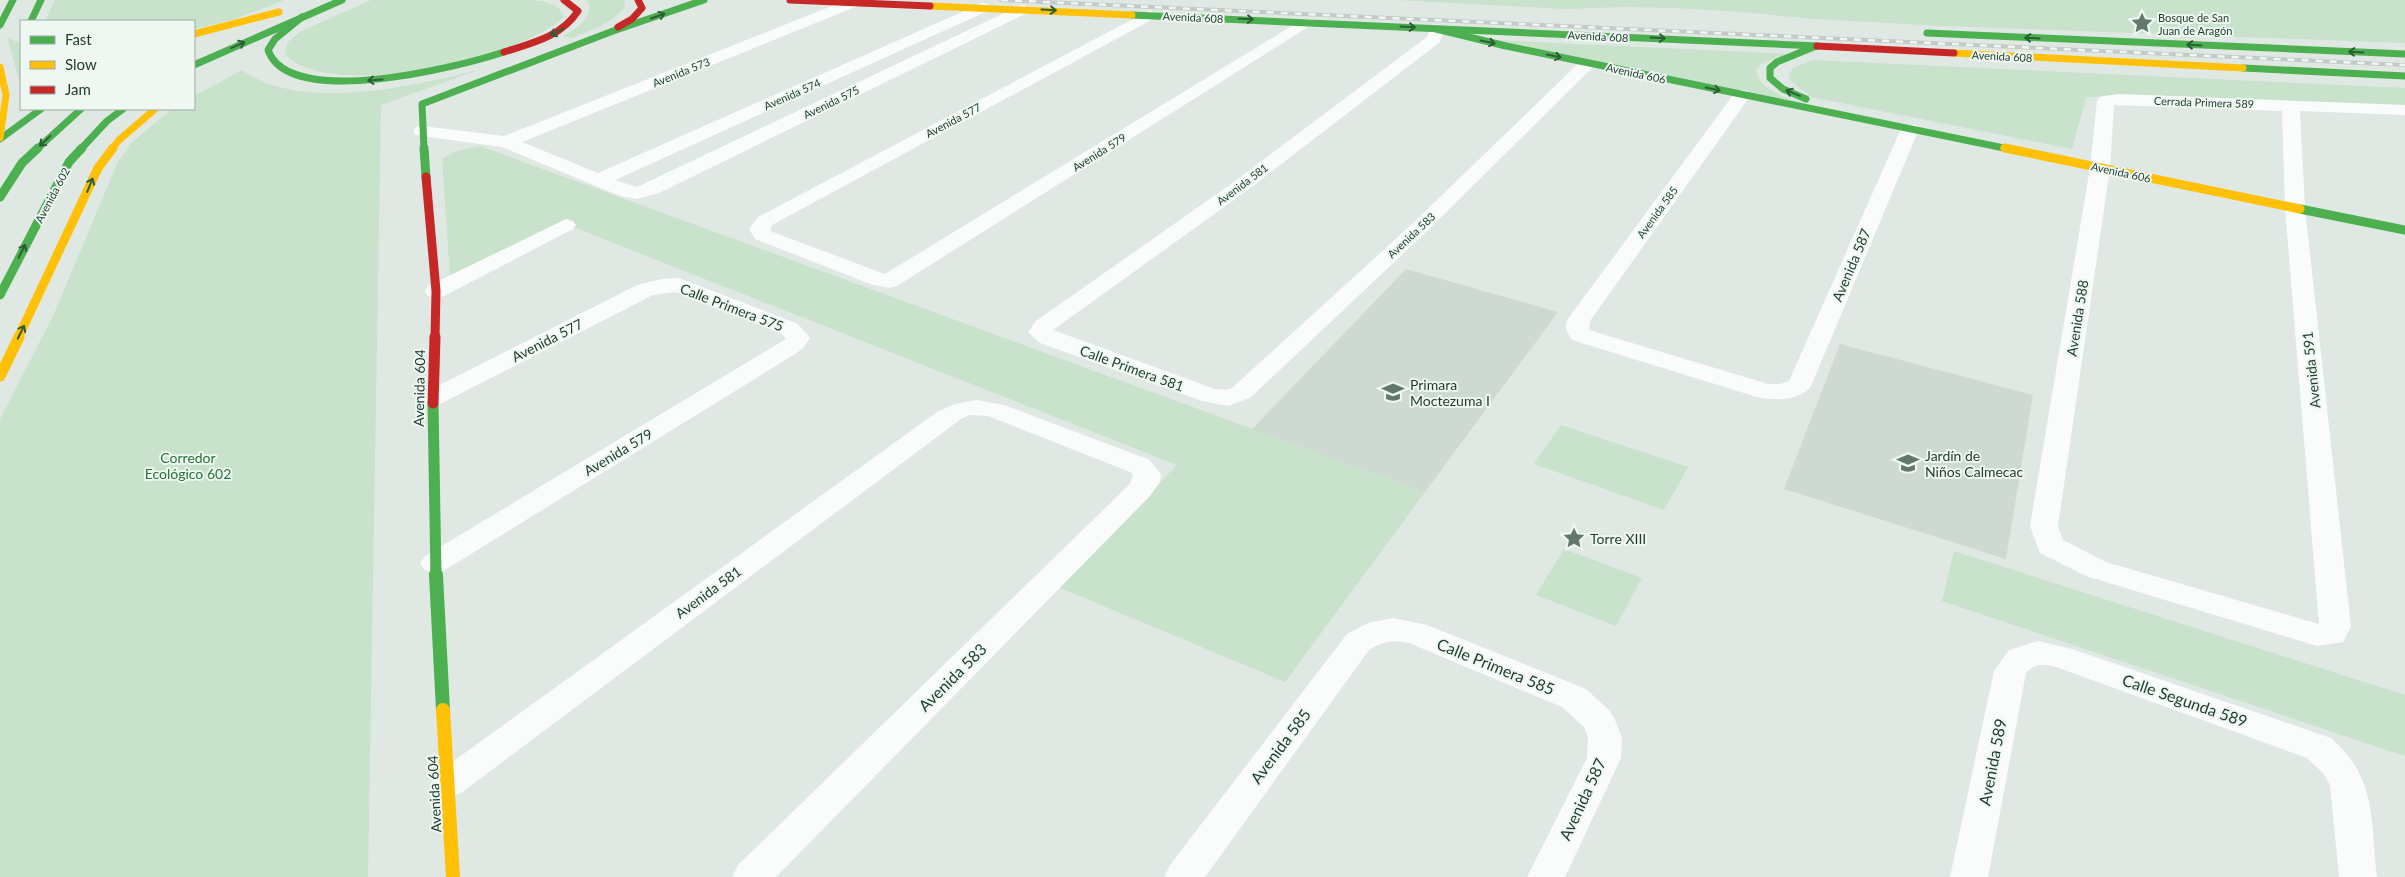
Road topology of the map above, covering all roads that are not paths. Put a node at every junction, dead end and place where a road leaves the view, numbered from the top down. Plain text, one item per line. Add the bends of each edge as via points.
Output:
1 (13, 0) edge
2 (40, 0) edge
3 (342, 0) edge
4 (564, 0) edge
5 (638, 0) edge
6 (704, 0) edge
7 (790, 0) edge
8 (856, 2) junction
9 (293, 6) dead end
10 (985, 7) junction
11 (1024, 9) junction
12 (279, 12) junction
13 (1150, 15) junction
14 (33, 16) edge
15 (302, 17) junction
16 (1308, 22) junction
17 (0, 25) edge
18 (1436, 29) junction
19 (613, 31) junction
20 (1911, 32) dead end
21 (195, 34) edge
22 (204, 43) dead end
23 (1816, 46) junction
24 (2405, 54) edge
25 (1588, 63) junction
26 (195, 65) edge
27 (0, 67) edge
28 (2405, 76) edge
29 (1742, 95) junction
30 (2118, 99) joint
31 (2290, 105) junction
32 (40, 110) edge
33 (80, 110) edge
34 (122, 110) edge
35 (154, 110) edge
36 (2405, 110) edge
37 (1837, 114) junction
38 (1910, 129) junction
39 (422, 131) junction
40 (0, 138) edge
41 (506, 142) junction
42 (2100, 168) junction
43 (599, 180) junction
44 (0, 196) edge
45 (2295, 208) junction
46 (566, 225) dead end
47 (2405, 230) edge
48 (889, 281) joint
49 (662, 286) joint
50 (436, 291) junction
51 (0, 295) edge
52 (1040, 332) joint
53 (798, 338) joint
54 (0, 376) edge
55 (1783, 392) joint
56 (433, 398) junction
57 (1228, 398) joint
58 (1147, 474) joint
59 (435, 564) junction
60 (1387, 628) joint
61 (2332, 634) joint
62 (2028, 654) joint
63 (1598, 720) joint
64 (449, 783) junction
65 (453, 877) edge
66 (751, 877) edge
67 (1183, 877) edge
68 (1546, 877) edge
69 (1969, 877) edge
70 (2358, 877) edge

1 - 17 main road
2 - 14 main road
3 - 15 main road
4 -> 15 main road via 578,11 575,18 551,35 500,55 423,75 357,81 301,76 280,69 270,60 268,50 275,39
5 - 19 main road, Avenida 604 via 642,8 638,14
19 -> 6 main road, Avenida 604
7 - 8 main road, Avenida 608
8 - 10 main road, Avenida 608
8 - 41 street, Avenida 573
9 - 12 main road
10 - 11 main road, Avenida 608
10 - 43 street, Avenida 574
11 -> 13 main road, Avenida 608
11 - 43 street, Avenida 575 via 652,189 626,192
12 - 21 main road
12 - 22 main road
13 -> 16 main road, Avenida 608
13 - 48 street, Avenida 577 via 765,221 759,229 762,235
26 -> 15 main road
16 -> 18 main road, Avenida 608
16 - 48 street, Avenida 579
18 -> 23 main road, Avenida 608
18 -> 25 main road, Avenida 606
18 - 52 street, Avenida 581 via 1434,39 1238,188
19 - 39 main road, Avenida 604 via 422,104
24 -> 20 main road, Avenida 608
23 - 28 main road, Avenida 608
37 -> 23 main road, Avenida 606 via 1783,89 1770,78 1770,68 1777,62
25 -> 29 main road, Avenida 606
25 - 57 street, Avenida 583 via 1418,229 1242,393
27 - 40 main road via 6,95
29 - 37 main road, Avenida 606
29 - 55 street, Avenida 585 via 1578,321 1577,330 1591,340 1766,392
30 - 31 street, Cerrada Primera 589
30 - 42 street, Avenida 588 via 2106,101
31 - 36 street, Cerrada Primera 589
31 - 45 street, Avenida 591
32 - 40 main road
33 -> 44 main road via 22,163
51 -> 34 main road, Avenida 602 via 70,162 107,121
54 -> 35 main road via 98,168 118,141
37 - 38 main road, Avenida 606
38 - 42 main road, Avenida 606
38 - 55 street, Avenida 587 via 1799,386
39 - 41 street
39 - 50 main road, Avenida 604
41 - 43 street
42 - 45 main road, Avenida 606
42 - 61 street, Avenida 588 via 2044,526 2050,546 2096,569 2317,635
45 - 47 main road, Avenida 606
45 - 61 street, Avenida 591 via 2334,613
46 - 50 street
49 - 53 street, Calle Primera 575 via 678,285 790,329
49 - 56 street, Avenida 577 via 645,290
50 - 56 main road, Avenida 604
52 - 57 street, Calle Primera 581 via 1048,338 1202,393
53 - 59 street, Avenida 579 via 787,349
56 - 59 main road, Avenida 604
58 - 64 street, Avenida 581 via 1129,461 995,410 970,406 946,417
58 - 66 street, Avenida 583 via 1140,490
59 - 64 main road, Avenida 604
60 - 63 street, Calle Primera 585 via 1416,633 1574,698
60 - 67 street, Avenida 585 via 1358,642
62 - 69 street, Avenida 589 via 2017,660 2010,671
62 - 70 street, Calle Segunda 589 via 2061,657 2319,748 2345,778
63 - 68 street, Avenida 587 via 1605,738 1604,758
64 - 65 main road, Avenida 604

